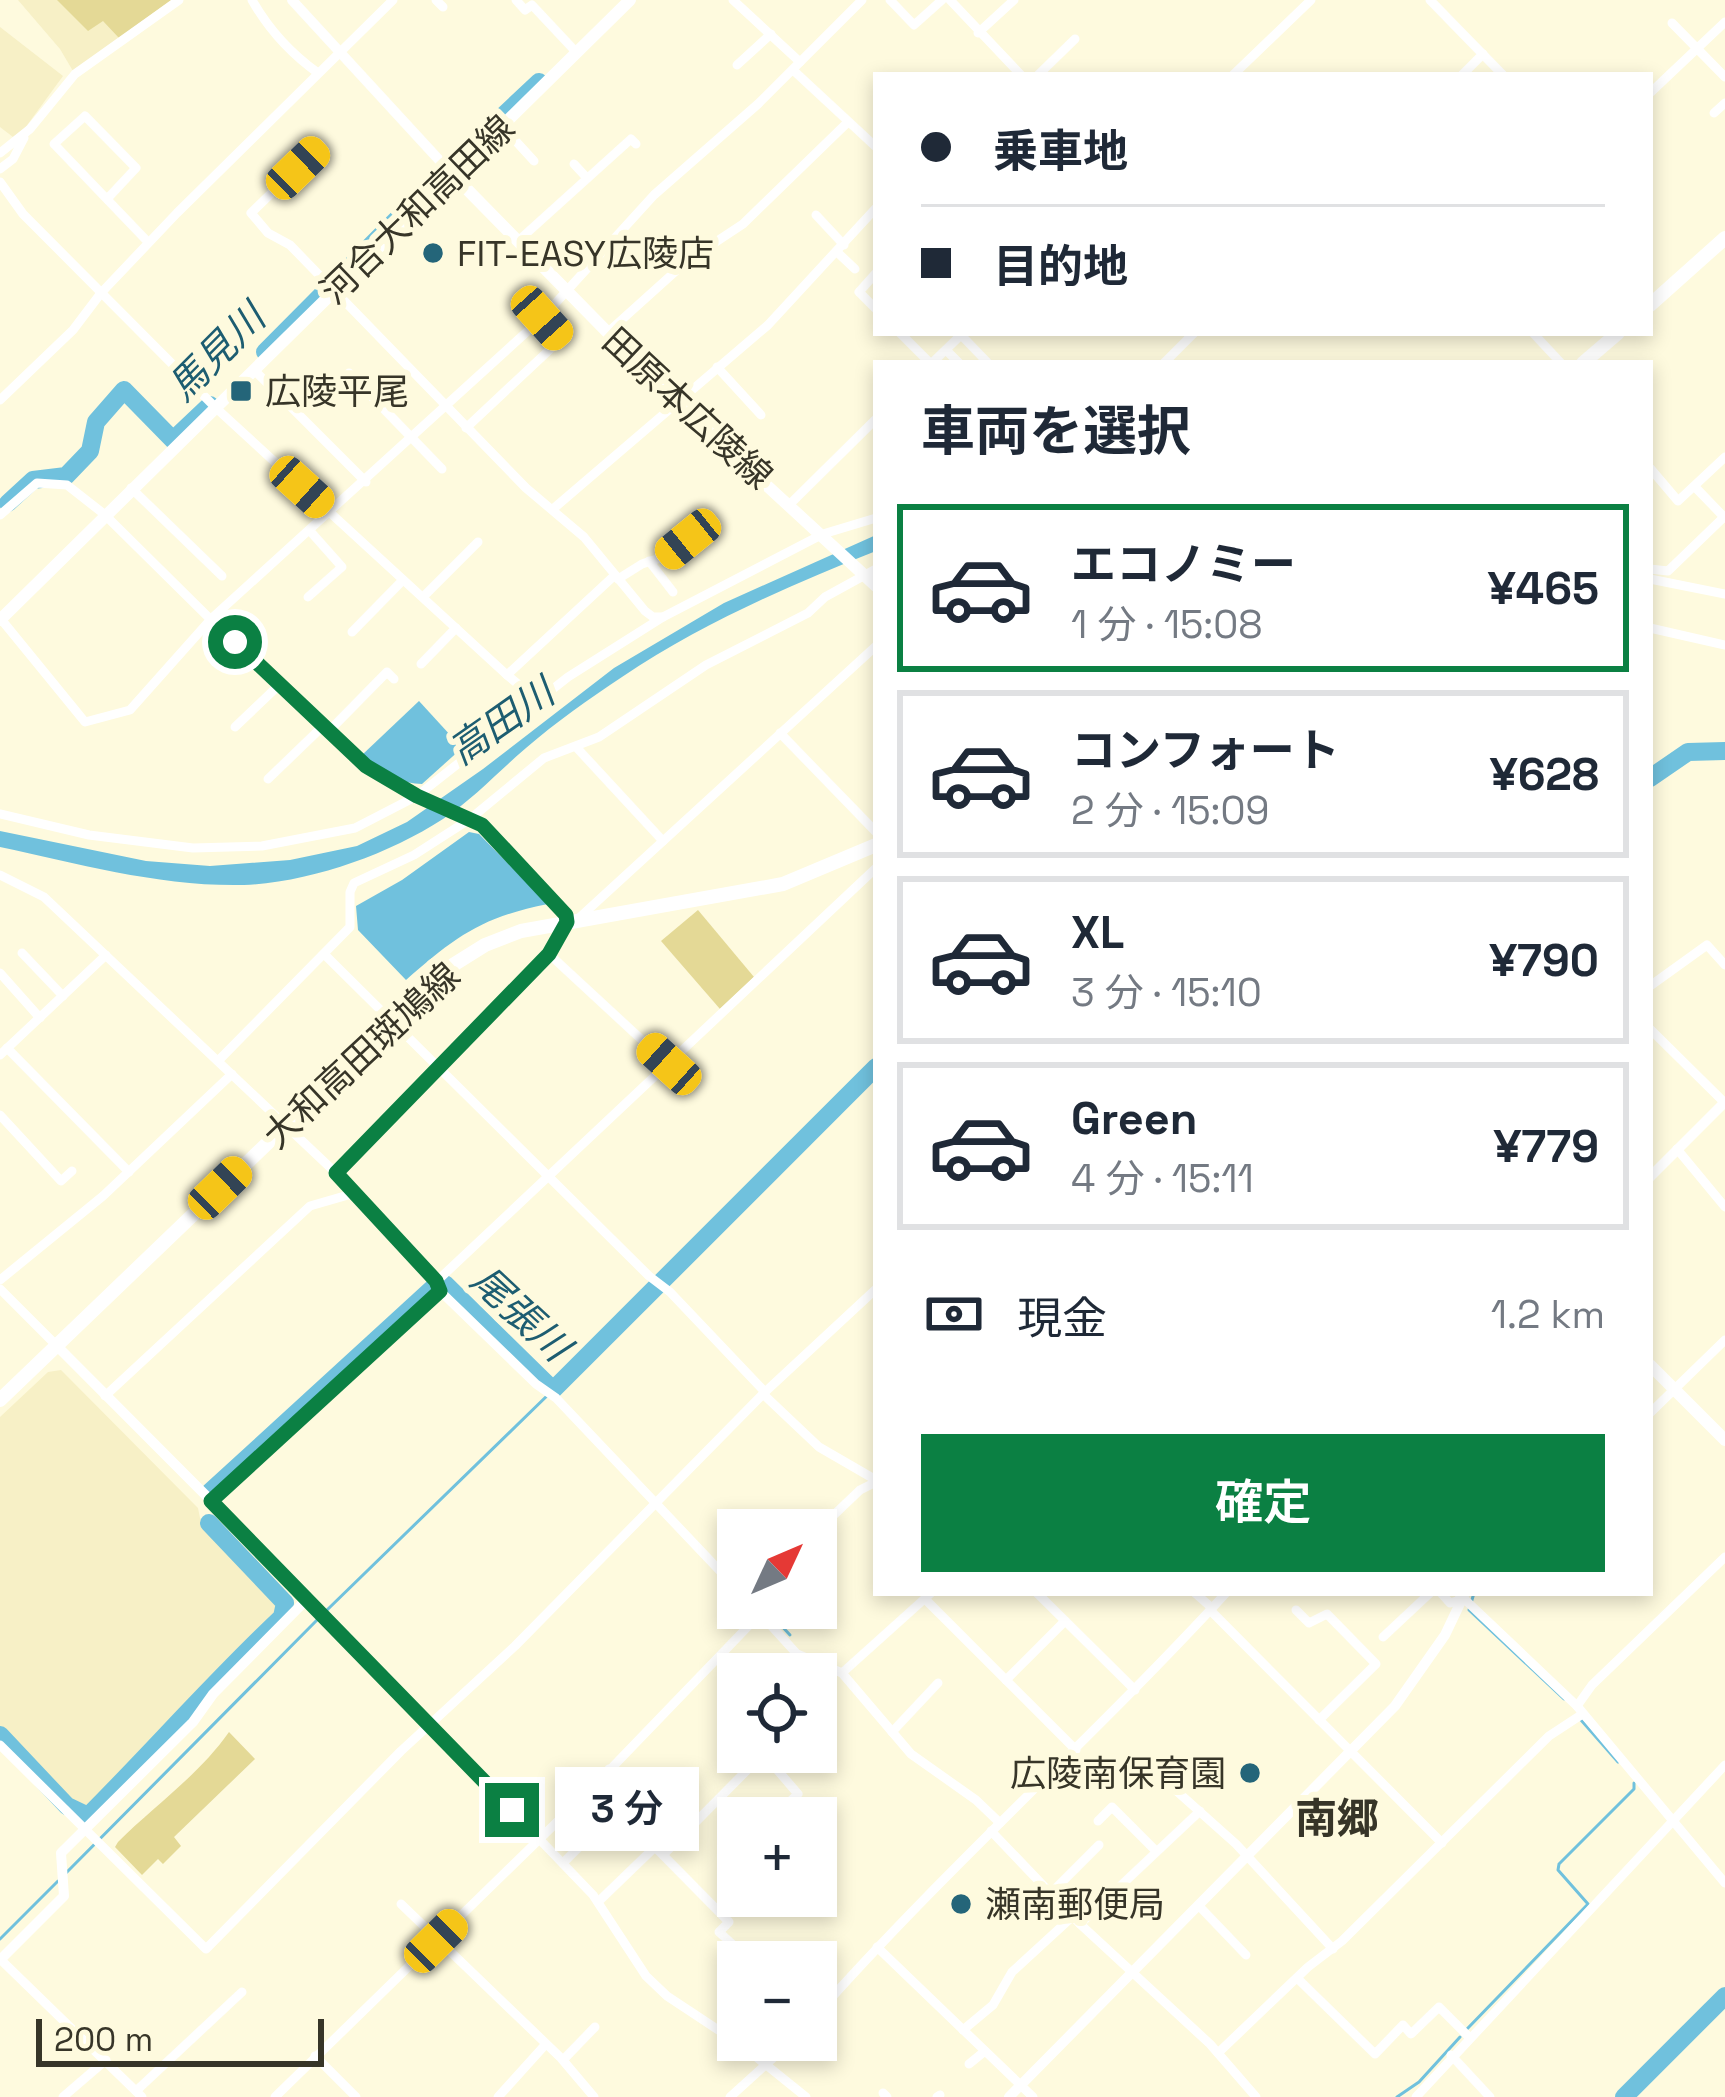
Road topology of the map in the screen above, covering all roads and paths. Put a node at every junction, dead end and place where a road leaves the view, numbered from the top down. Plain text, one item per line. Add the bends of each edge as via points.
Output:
1 (179, 0) edge
2 (252, 0) edge
3 (292, 0) edge
4 (392, 0) edge
5 (516, 0) edge
6 (630, 0) edge
7 (734, 0) edge
8 (890, 0) edge
9 (946, 0) edge
10 (1014, 0) edge
11 (1311, 0) edge
12 (1430, 0) edge
13 (854, 3) edge
14 (1725, 22) edge
15 (1672, 23) dead end
16 (978, 33) junction
17 (771, 34) junction
18 (1075, 39) dead end
19 (1696, 49) junction
20 (574, 50) junction
21 (338, 54) junction
22 (1483, 55) junction
23 (737, 65) dead end
24 (797, 66) junction
25 (1018, 72) edge
26 (1041, 72) edge
27 (1236, 72) edge
28 (1465, 72) edge
29 (1500, 72) edge
30 (318, 73) junction
31 (1725, 77) edge
32 (1653, 90) edge
33 (1725, 103) edge
34 (1714, 113) dead end
35 (848, 122) junction
36 (502, 126) junction
37 (30, 129) junction
38 (636, 144) dead end
39 (873, 144) edge
40 (321, 145) dead end
41 (0, 153) edge
42 (534, 161) dead end
43 (574, 164) dead end
44 (0, 169) edge
45 (452, 174) junction
46 (587, 178) junction
47 (0, 182) edge
48 (107, 199) junction
49 (873, 212) edge
50 (816, 215) dead end
51 (1725, 238) edge
52 (518, 241) junction
53 (148, 242) junction
54 (841, 249) junction
55 (855, 268) dead end
56 (873, 276) edge
57 (329, 286) junction
58 (566, 291) junction
59 (101, 292) junction
60 (1653, 302) edge
61 (873, 306) edge
62 (542, 318) junction
63 (607, 333) junction
64 (902, 336) edge
65 (957, 336) edge
66 (959, 336) edge
67 (1191, 336) edge
68 (1535, 336) edge
69 (1614, 336) edge
70 (946, 350) junction
71 (928, 360) edge
72 (934, 360) edge
73 (956, 360) edge
74 (985, 360) edge
75 (1167, 360) edge
76 (1558, 360) edge
77 (1586, 360) edge
78 (717, 367) junction
79 (255, 371) junction
80 (349, 373) dead end
81 (0, 400) edge
82 (675, 401) junction
83 (212, 404) junction
84 (446, 406) junction
85 (761, 415) dead end
86 (873, 422) edge
87 (466, 428) junction
88 (411, 438) junction
89 (1725, 457) edge
90 (442, 470) dead end
91 (1653, 472) edge
92 (366, 482) junction
93 (1695, 487) junction
94 (131, 488) junction
95 (790, 504) junction
96 (553, 509) junction
97 (332, 513) junction
98 (104, 514) junction
99 (0, 515) edge
100 (1725, 517) edge
101 (873, 519) edge
102 (708, 524) dead end
103 (310, 531) junction
104 (825, 536) junction
105 (478, 542) dead end
106 (649, 561) junction
107 (1653, 569) edge
108 (866, 571) edge
109 (222, 576) dead end
110 (617, 577) junction
111 (403, 580) junction
112 (1653, 580) edge
113 (673, 592) dead end
114 (1725, 594) edge
115 (308, 597) dead end
116 (423, 597) junction
117 (663, 617) junction
118 (212, 618) junction
119 (1, 620) edge
120 (456, 628) junction
121 (1653, 629) edge
122 (352, 632) dead end
123 (1725, 645) edge
124 (873, 649) edge
125 (421, 664) dead end
126 (507, 675) junction
127 (394, 679) dead end
128 (278, 686) junction
129 (549, 693) junction
130 (235, 727) dead end
131 (325, 729) junction
132 (780, 733) junction
133 (577, 748) junction
134 (268, 779) dead end
135 (421, 798) junction
136 (0, 814) edge
137 (466, 818) junction
138 (873, 829) edge
139 (662, 841) junction
140 (873, 846) edge
141 (873, 871) edge
142 (0, 875) edge
143 (572, 921) junction
144 (22, 953) dead end
145 (324, 954) junction
146 (549, 954) junction
147 (106, 955) junction
148 (1725, 965) edge
149 (0, 973) edge
150 (1653, 984) edge
151 (63, 996) junction
152 (40, 1018) junction
153 (393, 1022) junction
154 (1653, 1037) edge
155 (4, 1052) edge
156 (218, 1061) junction
157 (669, 1064) junction
158 (439, 1067) junction
159 (232, 1074) junction
160 (1725, 1102) edge
161 (0, 1115) edge
162 (285, 1125) junction
163 (1677, 1149) junction
164 (72, 1172) dead end
165 (129, 1172) junction
166 (336, 1173) junction
167 (1653, 1174) edge
168 (549, 1177) junction
169 (355, 1193) junction
170 (1725, 1207) edge
171 (0, 1284) edge
172 (439, 1287) junction
173 (873, 1292) edge
174 (1725, 1340) edge
175 (56, 1345) junction
176 (1653, 1368) edge
177 (1674, 1389) junction
178 (764, 1393) junction
179 (104, 1396) junction
180 (0, 1400) edge
181 (1653, 1410) edge
182 (1725, 1440) edge
183 (873, 1479) edge
184 (873, 1483) edge
185 (211, 1501) junction
186 (657, 1503) junction
187 (837, 1512) edge
188 (1725, 1557) edge
189 (717, 1567) edge
190 (928, 1596) edge
191 (1039, 1596) edge
192 (1198, 1596) edge
193 (1223, 1596) edge
194 (1427, 1596) edge
195 (1465, 1599) edge
196 (313, 1603) junction
197 (1211, 1609) junction
198 (1296, 1610) dead end
199 (1065, 1622) junction
200 (741, 1629) edge
201 (774, 1629) edge
202 (1383, 1637) dead end
203 (796, 1653) edge
204 (837, 1671) edge
205 (842, 1673) junction
206 (1006, 1680) junction
207 (938, 1684) dead end
208 (1135, 1690) junction
209 (1578, 1713) junction
210 (1319, 1720) junction
211 (430, 1723) junction
212 (892, 1732) junction
213 (0, 1745) edge
214 (1076, 1750) junction
215 (1351, 1753) junction
216 (1142, 1761) dead end
217 (1725, 1765) edge
218 (609, 1769) junction
219 (747, 1773) edge
220 (780, 1773) edge
221 (635, 1796) dead end
222 (795, 1797) edge
223 (1200, 1811) junction
224 (1098, 1821) dead end
225 (1672, 1823) junction
226 (995, 1827) junction
227 (597, 1829) dead end
228 (86, 1833) junction
229 (540, 1838) junction
230 (1442, 1843) junction
231 (1099, 1845) dead end
232 (1156, 1851) junction
233 (663, 1855) junction
234 (1248, 1856) junction
235 (562, 1863) junction
236 (1725, 1882) edge
237 (1050, 1894) junction
238 (598, 1903) junction
239 (401, 1904) dead end
240 (1199, 1906) junction
241 (1076, 1921) junction
242 (436, 1941) junction
243 (729, 1941) edge
244 (877, 1947) junction
245 (1333, 1949) junction
246 (1246, 1955) dead end
247 (0, 1960) edge
248 (1133, 1972) junction
249 (1297, 1978) junction
250 (242, 1992) dead end
251 (837, 1992) edge
252 (596, 2027) dead end
253 (963, 2030) junction
254 (1464, 2033) junction
255 (545, 2045) junction
256 (985, 2051) junction
257 (1218, 2053) junction
258 (1451, 2055) junction
259 (315, 2056) junction
260 (106, 2060) junction
261 (563, 2060) junction
262 (770, 2061) edge
263 (969, 2064) dead end
264 (766, 2065) junction
265 (1021, 2086) junction
266 (139, 2094) edge
267 (63, 2097) edge
268 (275, 2097) edge
269 (356, 2097) edge
270 (498, 2097) edge
271 (594, 2097) edge
272 (730, 2097) edge
273 (806, 2097) edge
274 (1009, 2097) edge
275 (1033, 2097) edge
276 (1256, 2097) edge
277 (1415, 2097) edge
278 (1490, 2097) edge

1 - 37 street via 75,74
2 - 30 street via 266,25
3 - 21 street
4 - 21 street
5 - 20 street via 525,10 532,4
6 - 20 main road, 河合大和高田線
7 - 17 street
8 - 9 street via 914,26
9 - 16 street
10 - 16 street
11 - 27 street
12 - 22 street
13 - 24 street
14 - 19 street
15 - 19 street
16 - 25 street
17 - 23 street
17 - 24 street
18 - 26 street
19 - 31 street
19 - 32 street
20 - 36 main road, 河合大和高田線
21 - 30 street
21 - 45 street
22 - 28 street
22 - 29 street
24 - 35 street
24 - 58 street via 654,196
30 - 53 street
33 - 34 street
35 - 39 street
35 - 63 street via 743,224 687,260
36 - 42 street
36 - 45 main road, 河合大和高田線
37 - 41 street
37 - 44 street
38 - 46 street via 631,139
40 - 57 street via 251,213
43 - 46 street
45 - 52 main road, 田原本広陵線
45 - 57 main road, 河合大和高田線
46 - 52 street
47 - 59 street
48 - 48 street via 136,169 85,116 54,144
48 - 53 street
49 - 54 street
50 - 54 street
51 - 60 main road
52 - 58 main road, 田原本広陵線
53 - 59 street
54 - 55 street
54 - 78 street
56 - 61 street via 859,292
57 - 79 main road, 河合大和高田線
57 - 84 street
58 - 62 street
58 - 63 main road, 田原本広陵線
59 - 81 street
59 - 83 street
62 - 84 street
62 - 87 street via 560,339
63 - 82 main road, 田原本広陵線
64 - 71 street
65 - 70 street
66 - 74 street
67 - 75 street
68 - 76 street
69 - 77 main road
70 - 72 street
70 - 73 street
78 - 82 street
78 - 85 street
79 - 83 main road, 河合大和高田線
79 - 92 street
80 - 88 street
82 - 95 main road, 田原本広陵線
82 - 96 street
83 - 94 main road, 河合大和高田線
83 - 97 street
84 - 87 street
84 - 88 street
86 - 95 street
87 - 96 street
88 - 90 street
88 - 92 street
89 - 93 street
91 - 93 street via 1678,501
92 - 97 street
93 - 100 street
94 - 98 main road, 河合大和高田線
94 - 109 street
95 - 104 main road, 田原本広陵線
96 - 110 street
97 - 103 street
97 - 111 street
98 - 99 street via 67,484 47,482
98 - 118 street
98 - 119 main road, 河合大和高田線
100 - 107 street via 1667,571
101 - 104 street
102 - 106 street
103 - 115 street via 342,567
103 - 118 street
104 - 108 main road, 田原本広陵線
104 - 117 street
105 - 116 street
106 - 110 street
106 - 113 street
108 - 133 street
110 - 117 street via 645,611
110 - 126 street
111 - 116 street
111 - 122 street
112 - 114 street
116 - 120 street
117 - 129 street
118 - 119 street via 130,710 85,722
118 - 128 street
120 - 125 street
120 - 126 street
121 - 123 street
124 - 132 street
126 - 129 street via 530,694
127 - 131 street via 387,672
128 - 130 street
128 - 131 street
129 - 135 street
131 - 134 street
131 - 135 street via 366,766
132 - 138 street
132 - 139 street
133 - 137 street via 544,758
133 - 139 street
135 - 136 street via 339,833 218,849 141,844
135 - 137 street
137 - 143 street via 488,829
137 - 145 street via 354,883 350,927
139 - 143 street
140 - 143 main road, 大和高田斑鳩線 via 783,884
141 - 157 street
142 - 147 street via 44,897
143 - 146 street
143 - 153 main road, 大和高田斑鳩線 via 485,945
144 - 151 street
145 - 153 street
145 - 156 street
146 - 157 street
146 - 158 street
147 - 151 street
147 - 156 street
148 - 150 street via 1707,945
149 - 152 street
151 - 152 street
152 - 155 street
153 - 158 street
153 - 162 main road, 大和高田斑鳩線
154 - 160 street
155 - 165 street
156 - 159 street
157 - 168 street
158 - 166 street
158 - 168 street
159 - 162 street
159 - 165 street
160 - 163 street
161 - 164 street via 61,1181
162 - 166 street
162 - 175 main road, 大和高田斑鳩線
163 - 167 street
163 - 170 street
165 - 171 street
166 - 169 street
168 - 172 street
168 - 178 street
169 - 172 street
169 - 179 street via 310,1206
171 - 175 street
172 - 185 street
172 - 186 street
173 - 178 street
174 - 177 street
175 - 179 street
175 - 180 main road, 大和高田斑鳩線
176 - 177 main road
177 - 181 street
177 - 182 main road
178 - 183 street via 819,1447
178 - 186 street
179 - 185 street
184 - 187 street
185 - 196 street
186 - 189 street
186 - 211 street
188 - 209 street via 1592,1685
190 - 205 street
190 - 206 street
191 - 199 street
192 - 197 street
193 - 197 street
194 - 202 street
195 - 209 street
195 - 215 street via 1421,1671
196 - 211 street
196 - 228 street via 213,1694
197 - 208 street
197 - 210 street
198 - 210 street via 1309,1623 1328,1614 1376,1664
199 - 206 street
199 - 208 street
200 - 218 street
201 - 203 street
204 - 205 street
205 - 212 street
206 - 214 street
207 - 212 street
208 - 214 street
209 - 225 street
209 - 230 street
210 - 215 street
211 - 228 street via 206,1948
211 - 229 street
212 - 226 street via 976,1800
213 - 228 street
214 - 226 street
215 - 230 street
215 - 234 street
216 - 223 street
217 - 225 street
218 - 221 street
218 - 229 street
219 - 233 street
220 - 222 street
223 - 232 street
223 - 234 street
224 - 232 street via 1112,1807
225 - 236 street
225 - 254 street
226 - 237 street
226 - 244 street
227 - 235 street
228 - 247 street via 61,1853 64,1896
229 - 235 street
229 - 242 street
230 - 245 street
231 - 237 street
232 - 241 street
233 - 238 street via 655,1847
233 - 243 street via 729,1922 719,1932
234 - 240 street
234 - 245 street
235 - 238 street
237 - 241 street
238 - 264 street via 659,1989
239 - 242 street
240 - 246 street
240 - 248 street
241 - 248 street
241 - 253 street via 1012,1972 993,2005
242 - 255 street
242 - 259 street
244 - 251 street
244 - 253 street
245 - 249 street
247 - 260 street
248 - 257 street
248 - 265 street
249 - 254 street via 1376,2054 1403,2025 1411,2034 1438,2007
249 - 257 street
250 - 266 street
252 - 261 street
253 - 256 street
254 - 258 street
255 - 261 street
255 - 270 street
256 - 263 street
256 - 265 street
257 - 276 street
258 - 277 street
258 - 278 street
259 - 268 street
259 - 269 street
260 - 266 street
260 - 267 street
261 - 271 street
262 - 264 street
264 - 272 street
264 - 273 street
265 - 274 street
265 - 275 street

